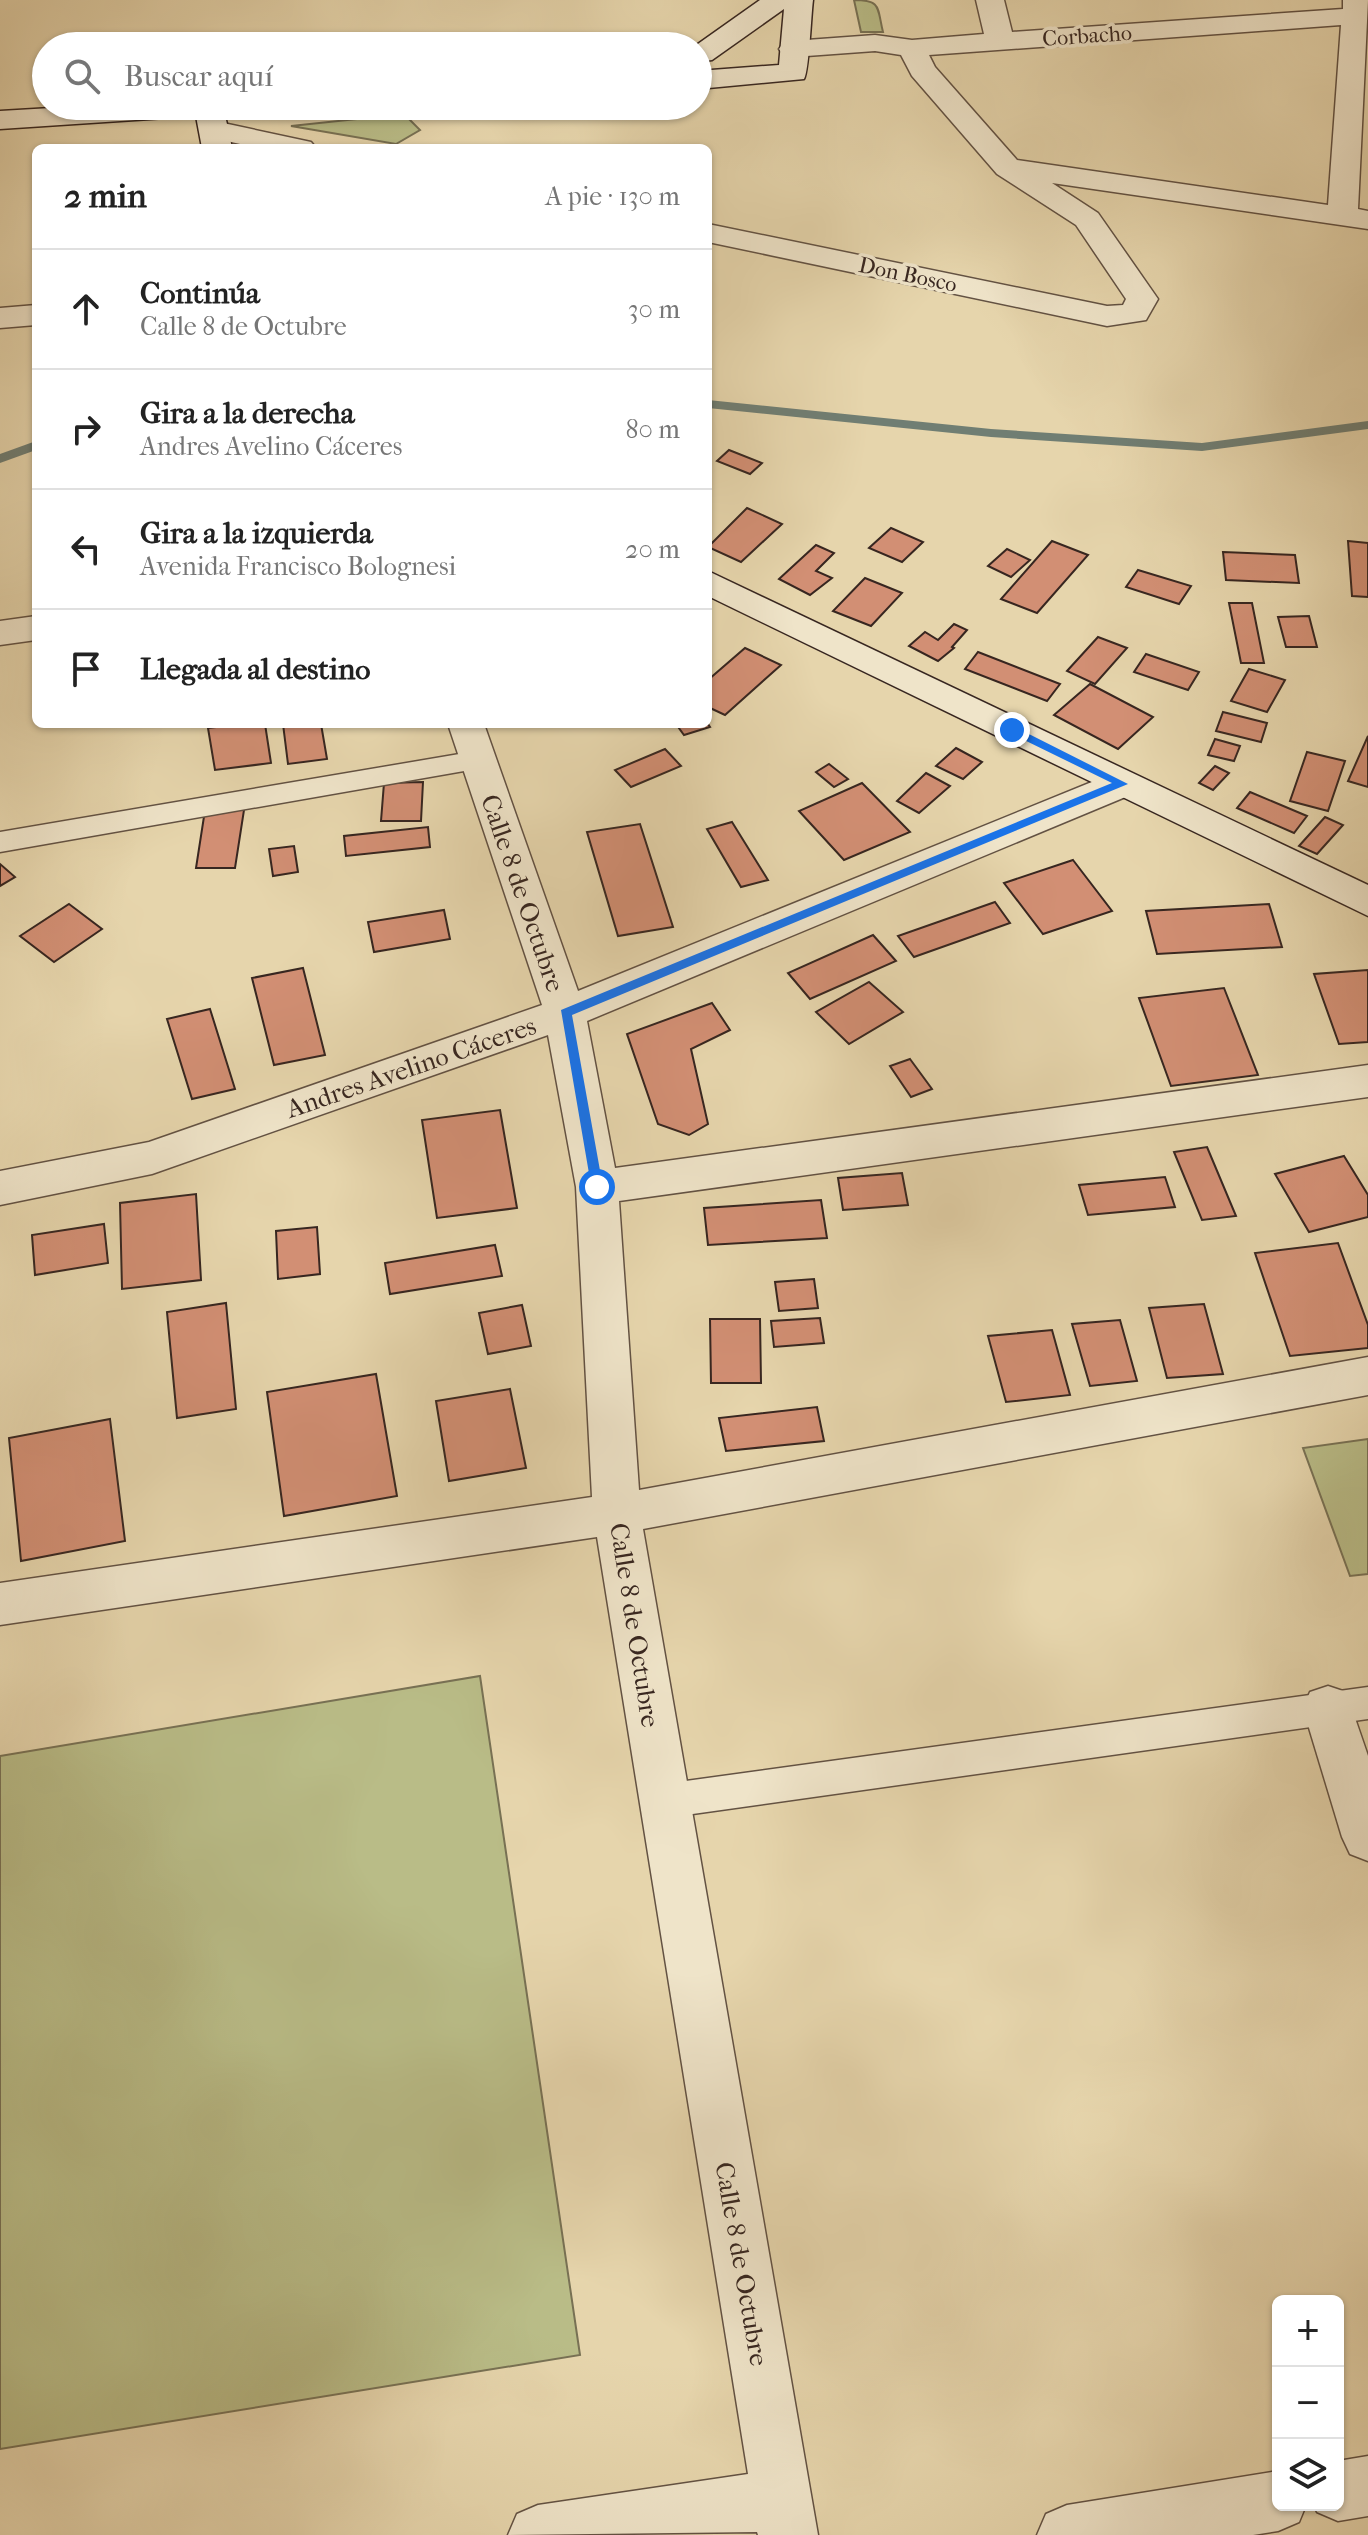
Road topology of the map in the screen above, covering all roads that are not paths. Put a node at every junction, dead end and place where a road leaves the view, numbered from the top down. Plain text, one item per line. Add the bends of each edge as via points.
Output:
1 (778, 0) edge
2 (799, 0) edge
3 (990, 0) edge
4 (1357, 8) edge
5 (1000, 41) junction
6 (912, 48) junction
7 (712, 57) edge
8 (793, 61) junction
9 (712, 66) edge
10 (32, 93) edge
11 (0, 94) edge
12 (0, 120) edge
13 (32, 120) edge
14 (218, 120) edge
15 (289, 144) edge
16 (1008, 168) junction
17 (1355, 219) edge
18 (712, 234) edge
19 (32, 315) edge
20 (0, 318) edge
21 (712, 584) edge
22 (32, 629) edge
23 (0, 633) edge
24 (471, 742) edge
25 (1122, 784) junction
26 (0, 842) edge
27 (1368, 902) edge
28 (565, 1013) junction
29 (1368, 1081) edge
30 (597, 1187) junction
31 (0, 1188) edge
32 (1368, 1376) edge
33 (617, 1514) junction
34 (0, 1604) edge
35 (1348, 1705) edge
36 (664, 1801) junction
37 (1368, 1837) edge
38 (1368, 2486) edge
39 (1344, 2490) edge
40 (1272, 2502) edge
41 (785, 2517) edge
42 (538, 2535) edge
43 (1067, 2535) edge

1 - 7 street
2 - 8 street
3 - 5 street
4 - 5 street, Corbacho
4 - 17 street
5 - 6 street, Corbacho
6 - 8 street via 889,66
6 - 16 street via 922,70
8 - 9 street
10 - 11 street
12 - 13 street
14 - 15 street
16 - 17 street
16 - 18 street, Don Bosco via 1087,219 1142,299 1135,313 1107,316
19 - 20 street
21 - 25 street
22 - 23 street
24 - 26 lane
24 - 28 street, Calle 8 de Octubre
25 - 27 street
25 - 28 street, Andres Avelino Cáceres
28 - 30 street, Calle 8 de Octubre
28 - 31 street, Andres Avelino Cáceres via 152,1158
29 - 30 street
30 - 33 street, Calle 8 de Octubre
32 - 33 street
33 - 34 street
33 - 36 street, Calle 8 de Octubre
35 - 36 lane
35 - 37 street
36 - 41 street, Calle 8 de Octubre
38 - 39 street
40 - 43 street
41 - 42 street

